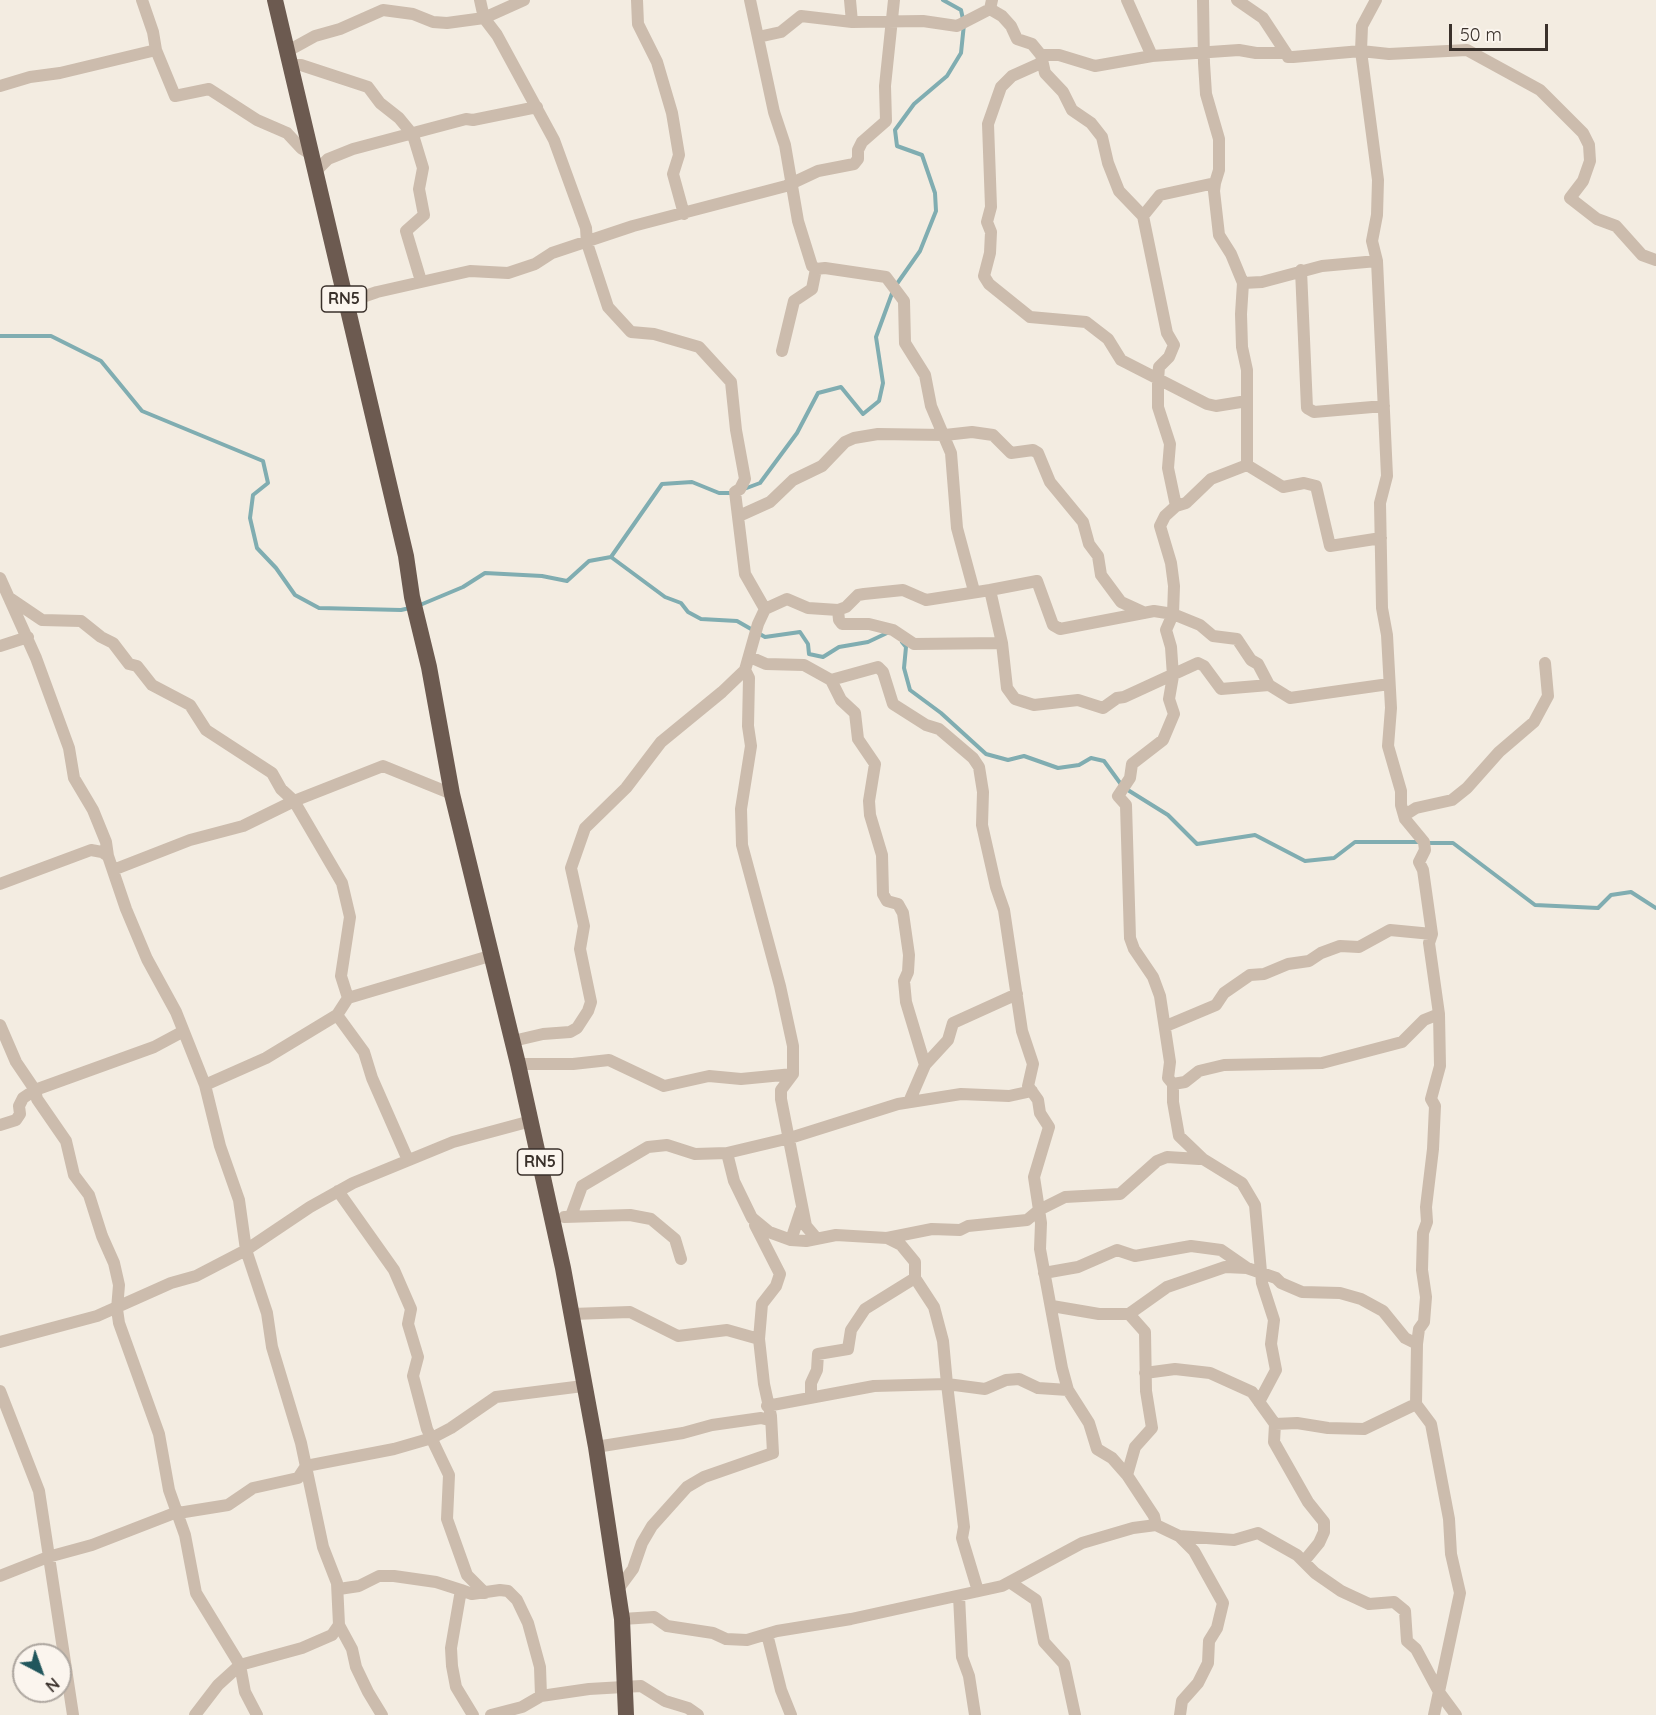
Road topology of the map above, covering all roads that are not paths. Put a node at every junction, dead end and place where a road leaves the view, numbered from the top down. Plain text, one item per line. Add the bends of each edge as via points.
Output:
1 (142, 0) edge
2 (275, 0) edge
3 (480, 0) edge
4 (524, 0) edge
5 (637, 0) edge
6 (750, 0) edge
7 (850, 0) edge
8 (894, 0) edge
9 (1127, 0) edge
10 (1203, 0) edge
11 (1237, 0) edge
12 (1376, 0) edge
13 (991, 5) edge
14 (484, 18) junction
15 (852, 22) junction
16 (890, 22) junction
17 (758, 37) junction
18 (156, 50) junction
19 (1361, 51) junction
20 (1286, 52) junction
21 (1204, 53) junction
22 (1152, 56) junction
23 (288, 58) junction
24 (1041, 59) junction
25 (0, 86) edge
26 (537, 107) junction
27 (412, 135) junction
28 (311, 153) junction
29 (316, 171) junction
30 (791, 182) junction
31 (1215, 183) junction
32 (684, 214) junction
33 (1143, 216) junction
34 (587, 243) junction
35 (1656, 260) edge
36 (1377, 261) junction
37 (816, 269) junction
38 (1301, 270) junction
39 (421, 281) junction
40 (1243, 283) junction
41 (345, 303) junction
42 (782, 351) dead end
43 (1158, 380) junction
44 (1247, 401) junction
45 (1384, 406) junction
46 (945, 435) junction
47 (1247, 465) junction
48 (1176, 506) junction
49 (739, 516) junction
50 (1381, 538) junction
51 (0, 578) edge
52 (990, 590) junction
53 (974, 591) junction
54 (9, 597) junction
55 (765, 609) junction
56 (838, 610) junction
57 (1145, 613) junction
58 (1173, 614) junction
59 (28, 638) junction
60 (1002, 643) junction
61 (0, 646) edge
62 (750, 657) junction
63 (1545, 663) dead end
64 (745, 670) junction
65 (1173, 676) junction
66 (831, 680) junction
67 (1389, 684) junction
68 (1269, 685) junction
69 (452, 794) junction
70 (294, 801) junction
71 (1405, 814) junction
72 (108, 856) junction
73 (113, 870) junction
74 (0, 884) edge
75 (1432, 934) junction
76 (493, 955) junction
77 (1017, 994) junction
78 (348, 998) junction
79 (1439, 1014) junction
80 (337, 1015) junction
81 (0, 1025) edge
82 (1166, 1026) junction
83 (182, 1032) junction
84 (513, 1041) junction
85 (518, 1064) junction
86 (925, 1065) junction
87 (793, 1074) junction
88 (1173, 1084) junction
89 (205, 1085) junction
90 (35, 1090) junction
91 (1032, 1091) junction
92 (909, 1102) junction
93 (531, 1121) junction
94 (0, 1125) edge
95 (789, 1138) junction
96 (727, 1153) junction
97 (1203, 1159) junction
98 (408, 1160) junction
99 (338, 1191) junction
100 (802, 1209) junction
101 (1039, 1210) junction
102 (571, 1216) junction
103 (552, 1218) junction
104 (752, 1218) junction
105 (887, 1238) junction
106 (817, 1239) junction
107 (791, 1240) junction
108 (246, 1250) junction
109 (681, 1259) dead end
110 (1247, 1268) junction
111 (1044, 1273) junction
112 (1262, 1275) junction
113 (915, 1278) junction
114 (1052, 1306) junction
115 (117, 1309) junction
116 (572, 1314) junction
117 (1129, 1314) junction
118 (759, 1339) junction
119 (0, 1342) edge
120 (1417, 1344) junction
121 (1145, 1373) junction
122 (947, 1384) junction
123 (583, 1386) junction
124 (1068, 1390) junction
125 (0, 1391) edge
126 (812, 1397) junction
127 (1259, 1402) junction
128 (1416, 1404) junction
129 (767, 1406) junction
130 (769, 1420) junction
131 (1275, 1424) junction
132 (432, 1438) junction
133 (596, 1447) junction
134 (306, 1466) junction
135 (1127, 1475) junction
136 (179, 1513) junction
137 (1156, 1525) junction
138 (1179, 1536) junction
139 (48, 1557) junction
140 (1305, 1560) junction
141 (0, 1576) edge
142 (1011, 1583) junction
143 (339, 1589) junction
144 (461, 1590) junction
145 (978, 1591) junction
146 (616, 1592) junction
147 (485, 1593) junction
148 (959, 1596) junction
149 (622, 1619) junction
150 (339, 1625) junction
151 (767, 1634) junction
152 (240, 1665) junction
153 (624, 1685) junction
154 (1439, 1692) junction
155 (541, 1696) junction
156 (73, 1715) edge
157 (195, 1715) edge
158 (257, 1715) edge
159 (381, 1715) edge
160 (473, 1715) edge
161 (491, 1715) edge
162 (626, 1715) edge
163 (698, 1715) edge
164 (791, 1715) edge
165 (975, 1715) edge
166 (1075, 1715) edge
167 (1180, 1715) edge
168 (1434, 1715) edge
169 (1456, 1715) edge

1 - 18 street
2 - 23 highway, RN5
3 - 14 street
4 - 14 street
5 - 32 street via 638,24 657,62 672,113 680,155 673,174
6 - 17 street
7 - 15 street
8 - 16 street
9 - 22 street
10 - 21 street
11 - 20 street via 1263,18
12 - 19 street via 1362,26
13 - 16 street via 957,26
13 - 24 street via 1019,42 1032,44
14 - 23 street via 438,24 413,14 383,10 315,36
14 - 26 street
15 - 16 street
15 - 17 street via 801,16 782,32
16 - 30 street via 886,121 862,142 854,164 818,171
17 - 30 street
18 - 25 street
18 - 28 street via 175,96 209,89 257,120 287,133
19 - 20 street via 1293,57
19 - 35 street via 1412,54 1463,49 1540,90 1583,133 1589,145 1588,170 1570,198 1597,219 1616,226 1636,251
19 - 36 street via 1378,180 1372,242
20 - 21 street
21 - 22 street
21 - 31 street via 1206,94 1221,158
22 - 24 street via 1099,66 1059,55
23 - 27 street via 323,74 365,85
23 - 28 highway, RN5
24 - 33 street via 1045,73 1063,92 1072,110 1091,123 1102,137 1119,191
24 - 43 street via 1001,87 988,124 991,207 987,222 991,232 984,276 1030,317 1086,322 1108,339 1121,360
26 - 27 street via 466,119
26 - 34 street via 571,184
27 - 29 street via 332,157
27 - 39 street via 423,168 419,189 424,216 406,231
28 - 29 highway, RN5
29 - 41 highway, RN5
30 - 32 street
30 - 37 street via 808,260
31 - 33 street via 1160,195
31 - 40 street via 1219,235
32 - 34 street via 633,226
33 - 43 street via 1167,333 1174,345 1159,367
34 - 39 street via 552,253 508,273 470,271
34 - 49 street via 608,307 628,330 696,345 732,382 745,479 735,492
36 - 38 street
36 - 45 street
37 - 42 street via 812,290 794,301
37 - 46 street via 878,274 900,292 905,308 905,344 924,375 931,406
38 - 40 street via 1262,282
38 - 45 street via 1307,408 1320,411
39 - 41 street
40 - 44 street via 1242,347
41 - 69 highway, RN5 via 406,556
43 - 44 street via 1207,404
43 - 48 street via 1158,407 1170,444 1168,468
44 - 47 street
45 - 50 street via 1387,483 1380,503
46 - 49 street via 878,434 849,440 822,466 793,480 770,502
46 - 53 street via 951,453 957,528
46 - 57 street via 993,435 1011,453 1037,452 1052,486 1083,522 1089,544 1098,556 1101,575 1121,602
47 - 48 street via 1211,479 1186,503
47 - 50 street via 1283,487 1304,483 1316,486 1330,546
48 - 58 street via 1160,526 1171,563
49 - 55 street via 745,574
50 - 67 street
51 - 54 street
52 - 53 street
52 - 57 street via 1037,581 1053,625 1060,629
52 - 60 street
53 - 56 street via 926,600 903,590 864,594
54 - 59 street
54 - 70 street via 36,617 50,622 78,619 113,643 152,685 190,705 206,730 269,769
55 - 56 street via 788,599 808,608
55 - 62 street
56 - 60 street via 842,624 869,624 893,630 914,644
57 - 58 street
58 - 65 street via 1166,630
58 - 68 street via 1200,625 1213,636 1237,639
59 - 61 street
59 - 72 street via 69,748 74,778 93,810
60 - 65 street via 1007,688 1015,699 1034,705 1078,700 1103,708 1141,687
62 - 64 street
62 - 66 street via 766,664 804,665
63 - 71 street via 1548,696 1534,722 1498,752 1452,801
64 - 84 street via 661,742 626,788 585,828 571,868 584,926 580,949 591,1006 570,1032
64 - 87 street via 749,681 747,717 751,746 741,809 742,845 786,1013 795,1063
65 - 68 street via 1198,663 1221,689
65 - 82 street via 1169,699 1174,714 1168,732 1161,743 1132,764 1130,778 1118,796 1126,805 1131,943 1154,977
66 - 77 street via 878,667 884,672 893,705 939,729 977,762 983,792 982,825 1004,910
66 - 86 street via 841,700 855,713 858,740 875,764 869,801 882,855 883,894 887,901 898,904 903,913 909,955 904,981 906,1002
67 - 68 street via 1290,698
67 - 71 street via 1392,715 1388,746
69 - 70 street via 383,766
69 - 76 highway, RN5
70 - 73 street via 243,826 190,840
70 - 78 street via 344,888 350,930 341,976
71 - 75 street via 1413,831 1425,843 1419,862
72 - 73 street
72 - 74 street via 91,850
73 - 83 street via 139,940 176,1012
75 - 79 street via 1431,971
75 - 82 street via 1390,930 1359,948 1340,946 1309,961 1250,975 1224,993 1216,1005
76 - 78 street
76 - 84 highway, RN5
77 - 86 street via 953,1023 948,1040
77 - 91 street via 1022,1031 1033,1064 1028,1083
78 - 80 street
79 - 88 street via 1424,1020 1402,1042 1322,1063 1224,1065 1199,1071 1185,1082
79 - 120 street via 1440,1066 1431,1099 1435,1106 1433,1149 1423,1233 1426,1297
80 - 89 street via 266,1058
80 - 98 street via 364,1052
81 - 90 street via 16,1062
82 - 88 street via 1168,1078
83 - 89 street
83 - 90 street via 154,1047
84 - 85 highway, RN5
85 - 87 street via 609,1060 664,1086 709,1076 741,1079
85 - 93 highway, RN5
86 - 92 street
87 - 95 street via 780,1094
88 - 97 street via 1179,1136
89 - 108 street via 238,1200
90 - 94 street via 23,1098 16,1120
90 - 115 street via 66,1141 74,1175 89,1195 114,1263 119,1285
91 - 92 street via 1009,1096 961,1094
91 - 101 street via 1049,1127 1035,1171
92 - 95 street
93 - 98 street via 453,1142
93 - 103 highway, RN5
95 - 96 street
95 - 100 street
96 - 102 street via 695,1154 667,1145 644,1148 582,1186
96 - 104 street via 734,1181
97 - 101 street via 1167,1157 1157,1161 1120,1194 1070,1196
97 - 112 street via 1239,1180 1251,1197 1259,1229
98 - 99 street
99 - 108 street
99 - 132 street via 394,1270 411,1309 408,1324 418,1357 413,1376
100 - 106 street via 806,1226
100 - 107 street
101 - 105 street via 1024,1221 960,1230 932,1229
101 - 111 street
102 - 103 street
102 - 109 street via 630,1215 651,1219 675,1239
103 - 116 highway, RN5
104 - 107 street via 768,1232
104 - 118 street via 780,1274 762,1304
105 - 106 street via 836,1235
105 - 113 street via 913,1258
106 - 107 street
108 - 115 street
108 - 134 street via 267,1313 272,1347
110 - 111 street via 1221,1250 1191,1246 1140,1255 1117,1250 1078,1267
110 - 112 street
110 - 117 street via 1225,1267 1167,1287
111 - 114 street
112 - 120 street via 1302,1292 1340,1293 1362,1299 1383,1311 1406,1338
112 - 127 street via 1274,1320 1271,1344 1276,1370
113 - 122 street via 937,1315
113 - 126 street via 865,1309 851,1330 848,1349 818,1354
114 - 117 street via 1099,1314
114 - 124 street
115 - 119 street
115 - 136 street via 123,1337 159,1434 169,1490
116 - 118 street via 630,1312 678,1336 727,1330
116 - 123 highway, RN5
117 - 121 street via 1145,1332
118 - 129 street
120 - 128 street
121 - 127 street via 1175,1369 1215,1374 1244,1386
121 - 135 street via 1152,1428 1135,1447
122 - 124 street via 985,1389 1019,1379 1038,1388
122 - 126 street via 874,1386
122 - 145 street via 964,1527 962,1538
123 - 132 street via 496,1397
123 - 133 highway, RN5
124 - 135 street via 1089,1423 1097,1449 1112,1458
125 - 139 street via 39,1491
126 - 129 street
127 - 131 street
128 - 131 street via 1364,1429
128 - 154 street via 1431,1424 1460,1593
129 - 130 street
130 - 133 street via 712,1425
130 - 146 street via 773,1453 704,1477 687,1487 652,1526 633,1569
131 - 140 street via 1274,1442 1325,1527 1319,1543
132 - 134 street
132 - 147 street via 449,1475 447,1519 467,1575
133 - 146 highway, RN5
134 - 136 street via 298,1478 254,1488 228,1505
134 - 143 street via 323,1547
135 - 137 street
136 - 139 street
136 - 152 street via 196,1593
137 - 138 street
137 - 142 street via 1082,1543
138 - 140 street via 1234,1540 1258,1533
138 - 167 street via 1197,1554 1223,1608 1209,1641 1208,1663 1198,1683 1182,1701
139 - 141 street
139 - 156 street
140 - 154 street via 1341,1591 1369,1604 1390,1601 1405,1610 1407,1641 1420,1655
142 - 145 street
142 - 166 street via 1036,1600 1044,1642 1064,1664
143 - 144 street via 359,1586 379,1576 394,1576
143 - 150 street
144 - 147 street
144 - 160 street via 451,1648 452,1666 456,1687
145 - 148 street
146 - 149 highway, RN5
147 - 155 street via 508,1591 517,1600 540,1667
148 - 151 street
148 - 165 street via 962,1658
149 - 151 street via 654,1617 667,1626 709,1632 731,1640
149 - 153 highway, RN5
150 - 152 street via 332,1635 302,1648
150 - 159 street
151 - 164 street via 780,1690
152 - 157 street
152 - 158 street via 243,1685
153 - 155 street
153 - 162 highway, RN5
153 - 163 street via 645,1688
154 - 168 street
154 - 169 street
155 - 161 street via 522,1707

